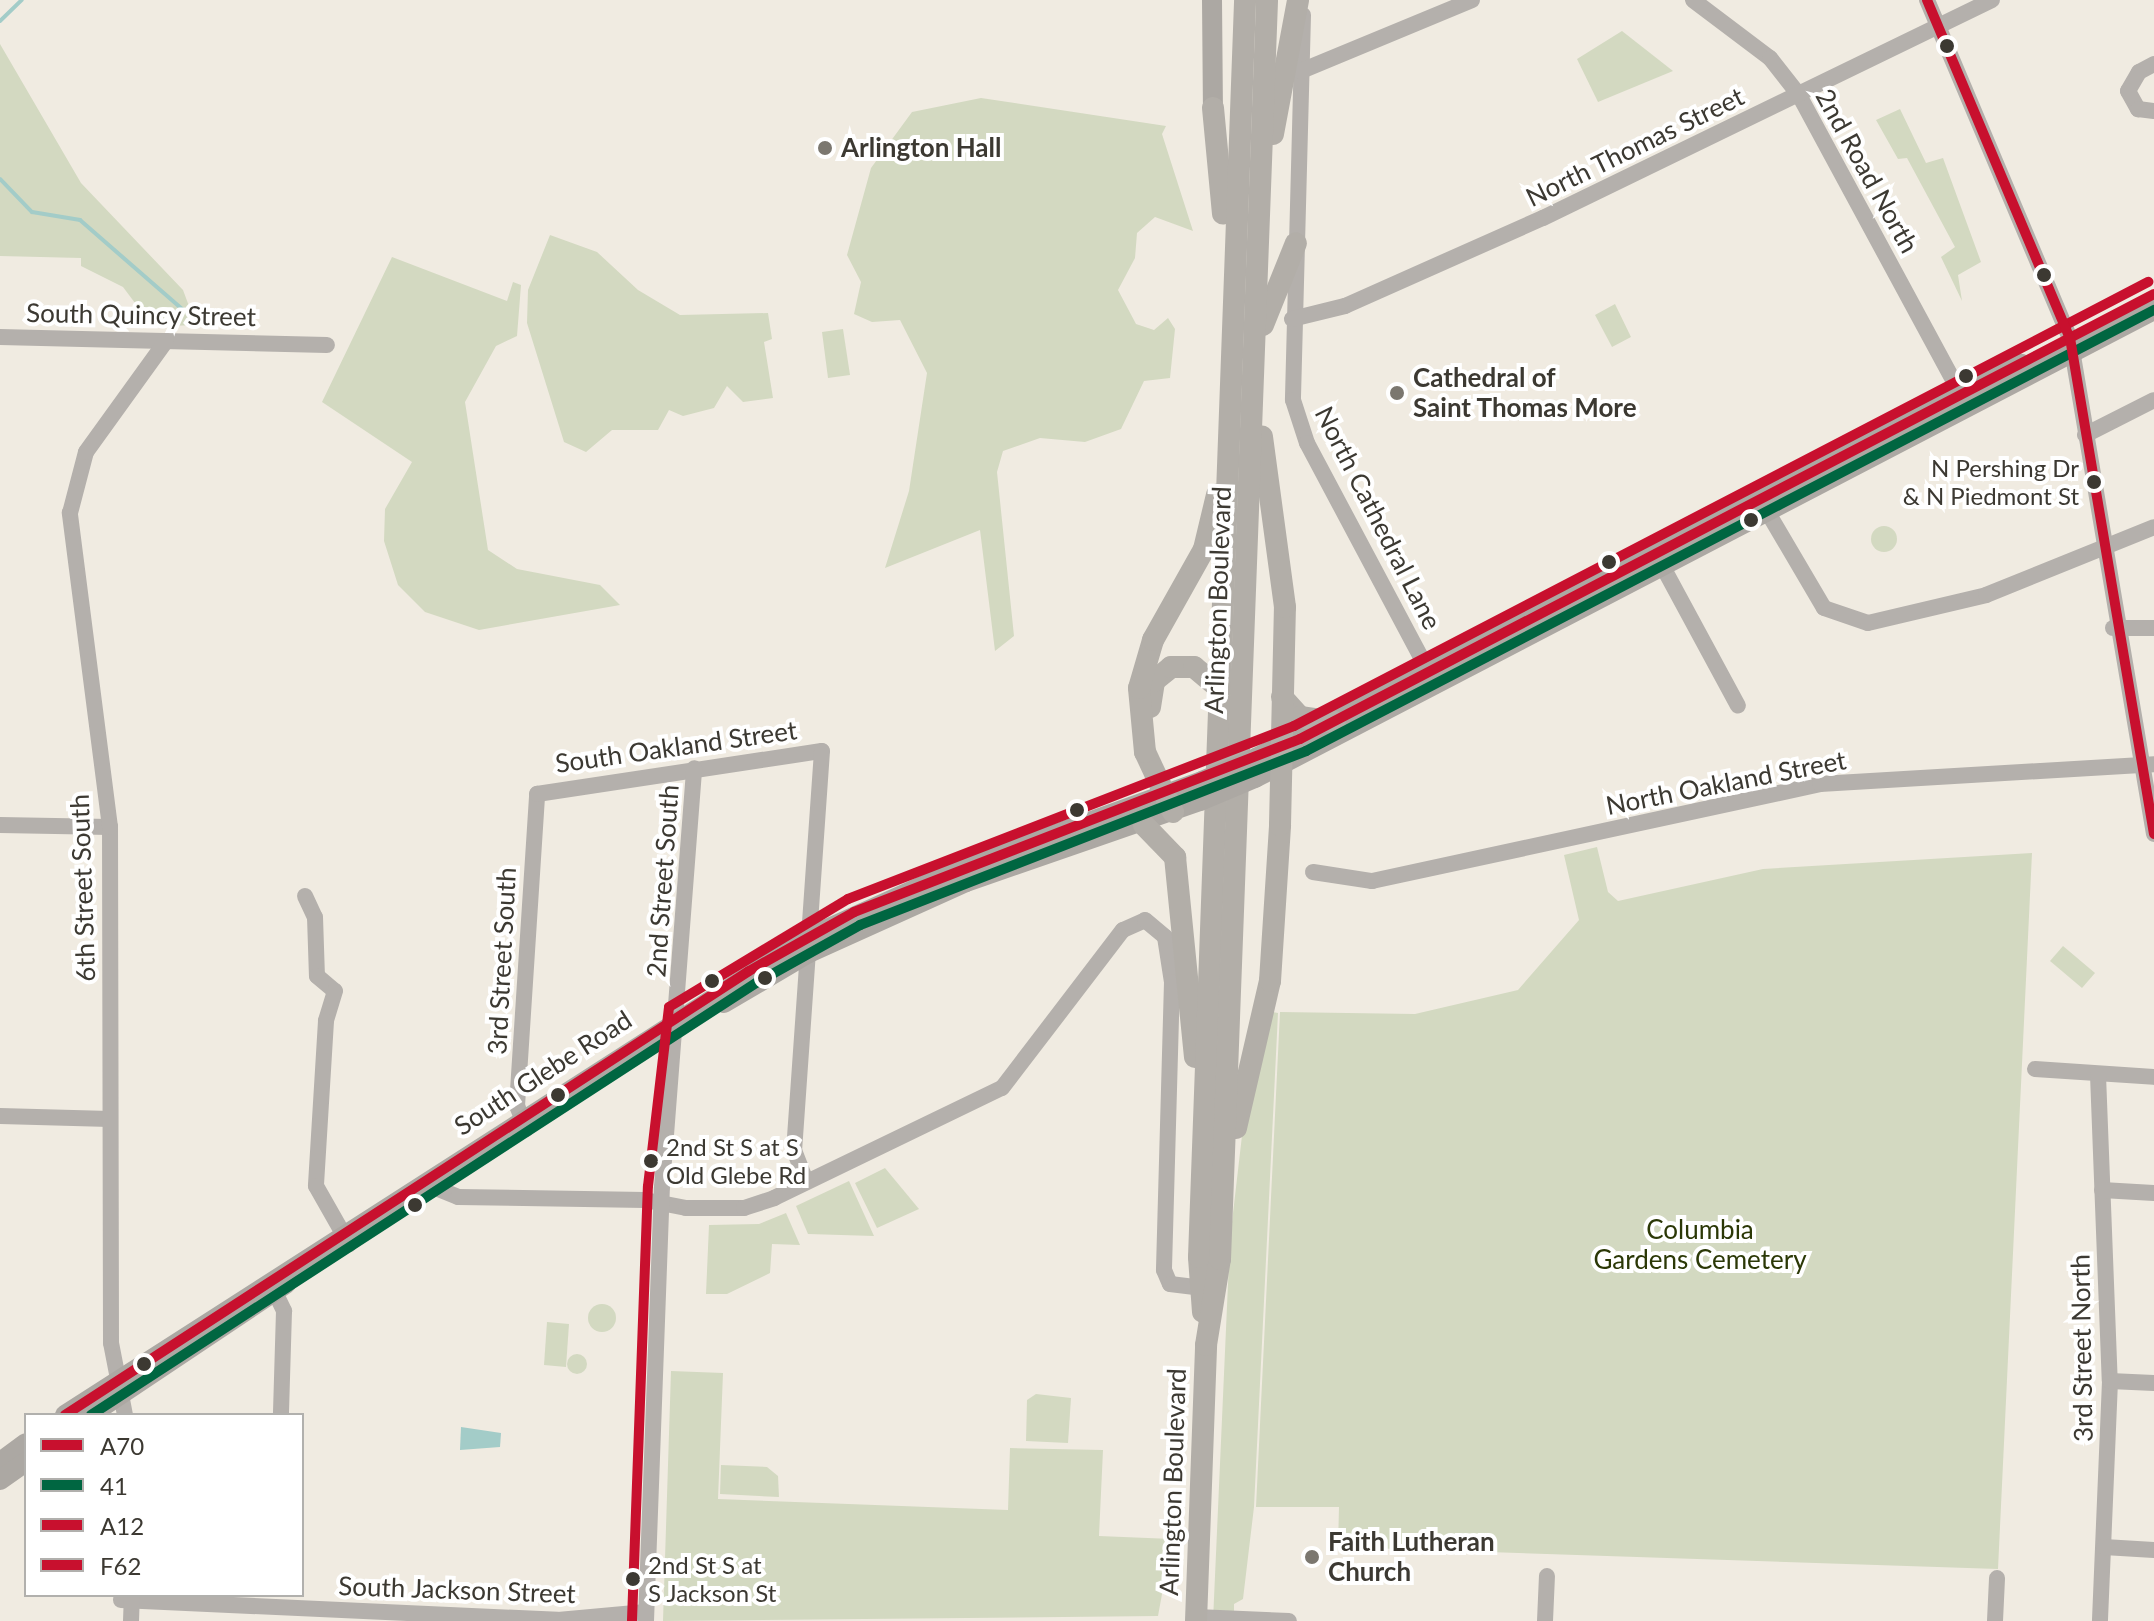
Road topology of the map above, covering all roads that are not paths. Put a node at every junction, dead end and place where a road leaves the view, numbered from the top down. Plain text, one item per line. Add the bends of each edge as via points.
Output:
1 (1212, 0) edge
2 (1245, 0) edge
3 (1267, 0) edge
4 (1301, 0) edge
5 (1472, 0) edge
6 (1693, 0) edge
7 (1927, 0) edge
8 (1992, 0) edge
9 (1939, 29) junction
10 (2154, 64) edge
11 (1301, 71) junction
12 (1799, 95) junction
13 (1213, 108) joint
14 (2154, 111) edge
15 (1261, 194) junction
16 (1296, 243) junction
17 (2154, 294) edge
18 (1233, 305) junction
19 (2154, 310) edge
20 (1292, 319) junction
21 (0, 337) edge
22 (166, 341) junction
23 (1257, 341) junction
24 (327, 345) dead end
25 (2072, 345) junction
26 (1254, 388) junction
27 (1961, 395) junction
28 (1232, 399) junction
29 (2154, 400) edge
30 (2085, 435) junction
31 (1764, 506) junction
32 (2154, 527) edge
33 (2100, 544) junction
34 (1659, 560) junction
35 (2113, 628) junction
36 (2154, 628) edge
37 (1432, 680) junction
38 (1221, 690) junction
39 (1282, 697) junction
40 (1738, 706) dead end
41 (1335, 722) junction
42 (1280, 758) junction
43 (2147, 764) edge
44 (694, 768) junction
45 (537, 794) joint
46 (1168, 801) junction
47 (0, 825) edge
48 (1144, 825) junction
49 (110, 827) junction
50 (2154, 834) edge
51 (1073, 839) junction
52 (1313, 872) dead end
53 (305, 896) dead end
54 (810, 944) junction
55 (677, 1024) junction
56 (2035, 1069) dead end
57 (2098, 1075) junction
58 (2154, 1077) edge
59 (0, 1116) edge
60 (1204, 1117) junction
61 (110, 1119) junction
62 (523, 1124) junction
63 (1224, 1180) junction
64 (806, 1182) junction
65 (436, 1188) junction
66 (2102, 1190) junction
67 (2154, 1193) edge
68 (662, 1203) junction
69 (346, 1238) junction
70 (272, 1285) junction
71 (1201, 1288) junction
72 (1206, 1345) junction
73 (2110, 1381) junction
74 (2154, 1383) edge
75 (116, 1387) junction
76 (69, 1413) edge
77 (92, 1413) edge
78 (124, 1413) edge
79 (281, 1413) edge
80 (24, 1444) edge
81 (0, 1462) edge
82 (24, 1463) edge
83 (0, 1480) edge
84 (2104, 1547) junction
85 (2154, 1550) edge
86 (1547, 1576) dead end
87 (1997, 1578) dead end
88 (129, 1599) edge
89 (273, 1608) edge
90 (646, 1616) edge
91 (1196, 1619) edge
92 (131, 1621) edge
93 (1289, 1621) edge
94 (1545, 1621) edge
95 (1995, 1621) edge
96 (2100, 1621) edge

1 - 13 main road
2 - 18 highway, Arlington Boulevard
3 - 15 highway, Arlington Boulevard
4 - 11 street, North Cathedral Lane
4 - 15 highway
5 - 11 street
6 - 12 street, 2nd Road North via 1770,58
7 - 9 street
8 - 9 street, North Thomas Street
9 - 12 street, North Thomas Street
9 - 25 street
10 - 14 street via 2139,72 2128,91 2138,109
11 - 16 street, North Cathedral Lane
12 - 20 street, North Thomas Street via 1391,287
12 - 27 street, 2nd Road North
13 - 18 highway via 1225,290
15 - 23 highway, Arlington Boulevard
16 - 20 street, North Cathedral Lane
16 - 23 highway
17 - 25 main road
18 - 28 highway, Arlington Boulevard
19 - 25 main road
20 - 37 street, North Cathedral Lane via 1299,423
21 - 22 street, South Quincy Street
22 - 24 street, South Quincy Street
22 - 49 street, 6th Street South via 86,452 71,493 71,543
23 - 26 highway, Arlington Boulevard
25 - 27 main road
25 - 30 street
25 - 31 main road
26 - 39 highway via 1284,594
26 - 63 highway, Arlington Boulevard
27 - 31 main road
28 - 38 highway, Arlington Boulevard
28 - 46 highway via 1208,536 1141,678 1140,729
29 - 30 street
30 - 33 street
31 - 33 street via 1824,608 1868,623 1986,595
31 - 34 main road
32 - 33 street
33 - 35 street
34 - 37 main road
34 - 40 street
35 - 36 street
35 - 43 street
37 - 41 main road
37 - 42 main road
38 - 46 highway via 1182,665 1154,681 1152,729
38 - 60 highway, Arlington Boulevard
39 - 41 highway via 1300,717
39 - 42 highway
41 - 42 main road
42 - 46 main road, South Glebe Road, bridge
42 - 63 highway via 1270,981
43 - 50 street
43 - 52 street, North Oakland Street via 1820,784 1372,881
44 - 45 street, South Oakland Street
44 - 54 street, South Oakland Street via 822,751
44 - 55 street, 2nd Street South
45 - 62 street, 3rd Street South
46 - 48 main road, South Glebe Road
46 - 51 main road, South Glebe Road
47 - 49 street
48 - 51 main road, South Glebe Road
48 - 60 highway via 1175,857
49 - 61 street, 6th Street South
51 - 54 main road, South Glebe Road via 964,875
53 - 69 street via 315,917 317,976 335,991 326,1021 316,1186
54 - 55 main road, South Glebe Road
54 - 64 street via 794,1150
55 - 62 main road, South Glebe Road
55 - 68 street, 2nd Street South
56 - 57 street
57 - 58 street
57 - 66 street, 3rd Street North
59 - 61 street
60 - 71 highway, Arlington Boulevard
61 - 75 street, 6th Street South
62 - 65 main road, South Glebe Road
62 - 69 main road, South Glebe Road
63 - 72 highway, Arlington Boulevard
64 - 68 street via 744,1208
64 - 71 street via 1002,1088 1126,926 1152,923 1170,954 1164,1270 1170,1284
65 - 68 street via 458,1197
65 - 69 main road, South Glebe Road
66 - 67 street
66 - 73 street, 3rd Street North
68 - 90 street, 2nd Street South
69 - 70 main road, South Glebe Road
70 - 75 main road, South Glebe Road
70 - 79 street via 284,1311
71 - 72 highway, Arlington Boulevard
72 - 91 highway, Arlington Boulevard
73 - 74 street
73 - 84 street, 3rd Street North
75 - 76 main road, South Glebe Road
75 - 77 main road, South Glebe Road
75 - 78 street, 6th Street South
80 - 81 main road
82 - 83 main road
84 - 85 street
84 - 96 street, 3rd Street North
86 - 94 street
87 - 95 street
88 - 89 street, South Jackson Street
88 - 92 street
89 - 90 street, South Jackson Street via 558,1620
91 - 93 street

